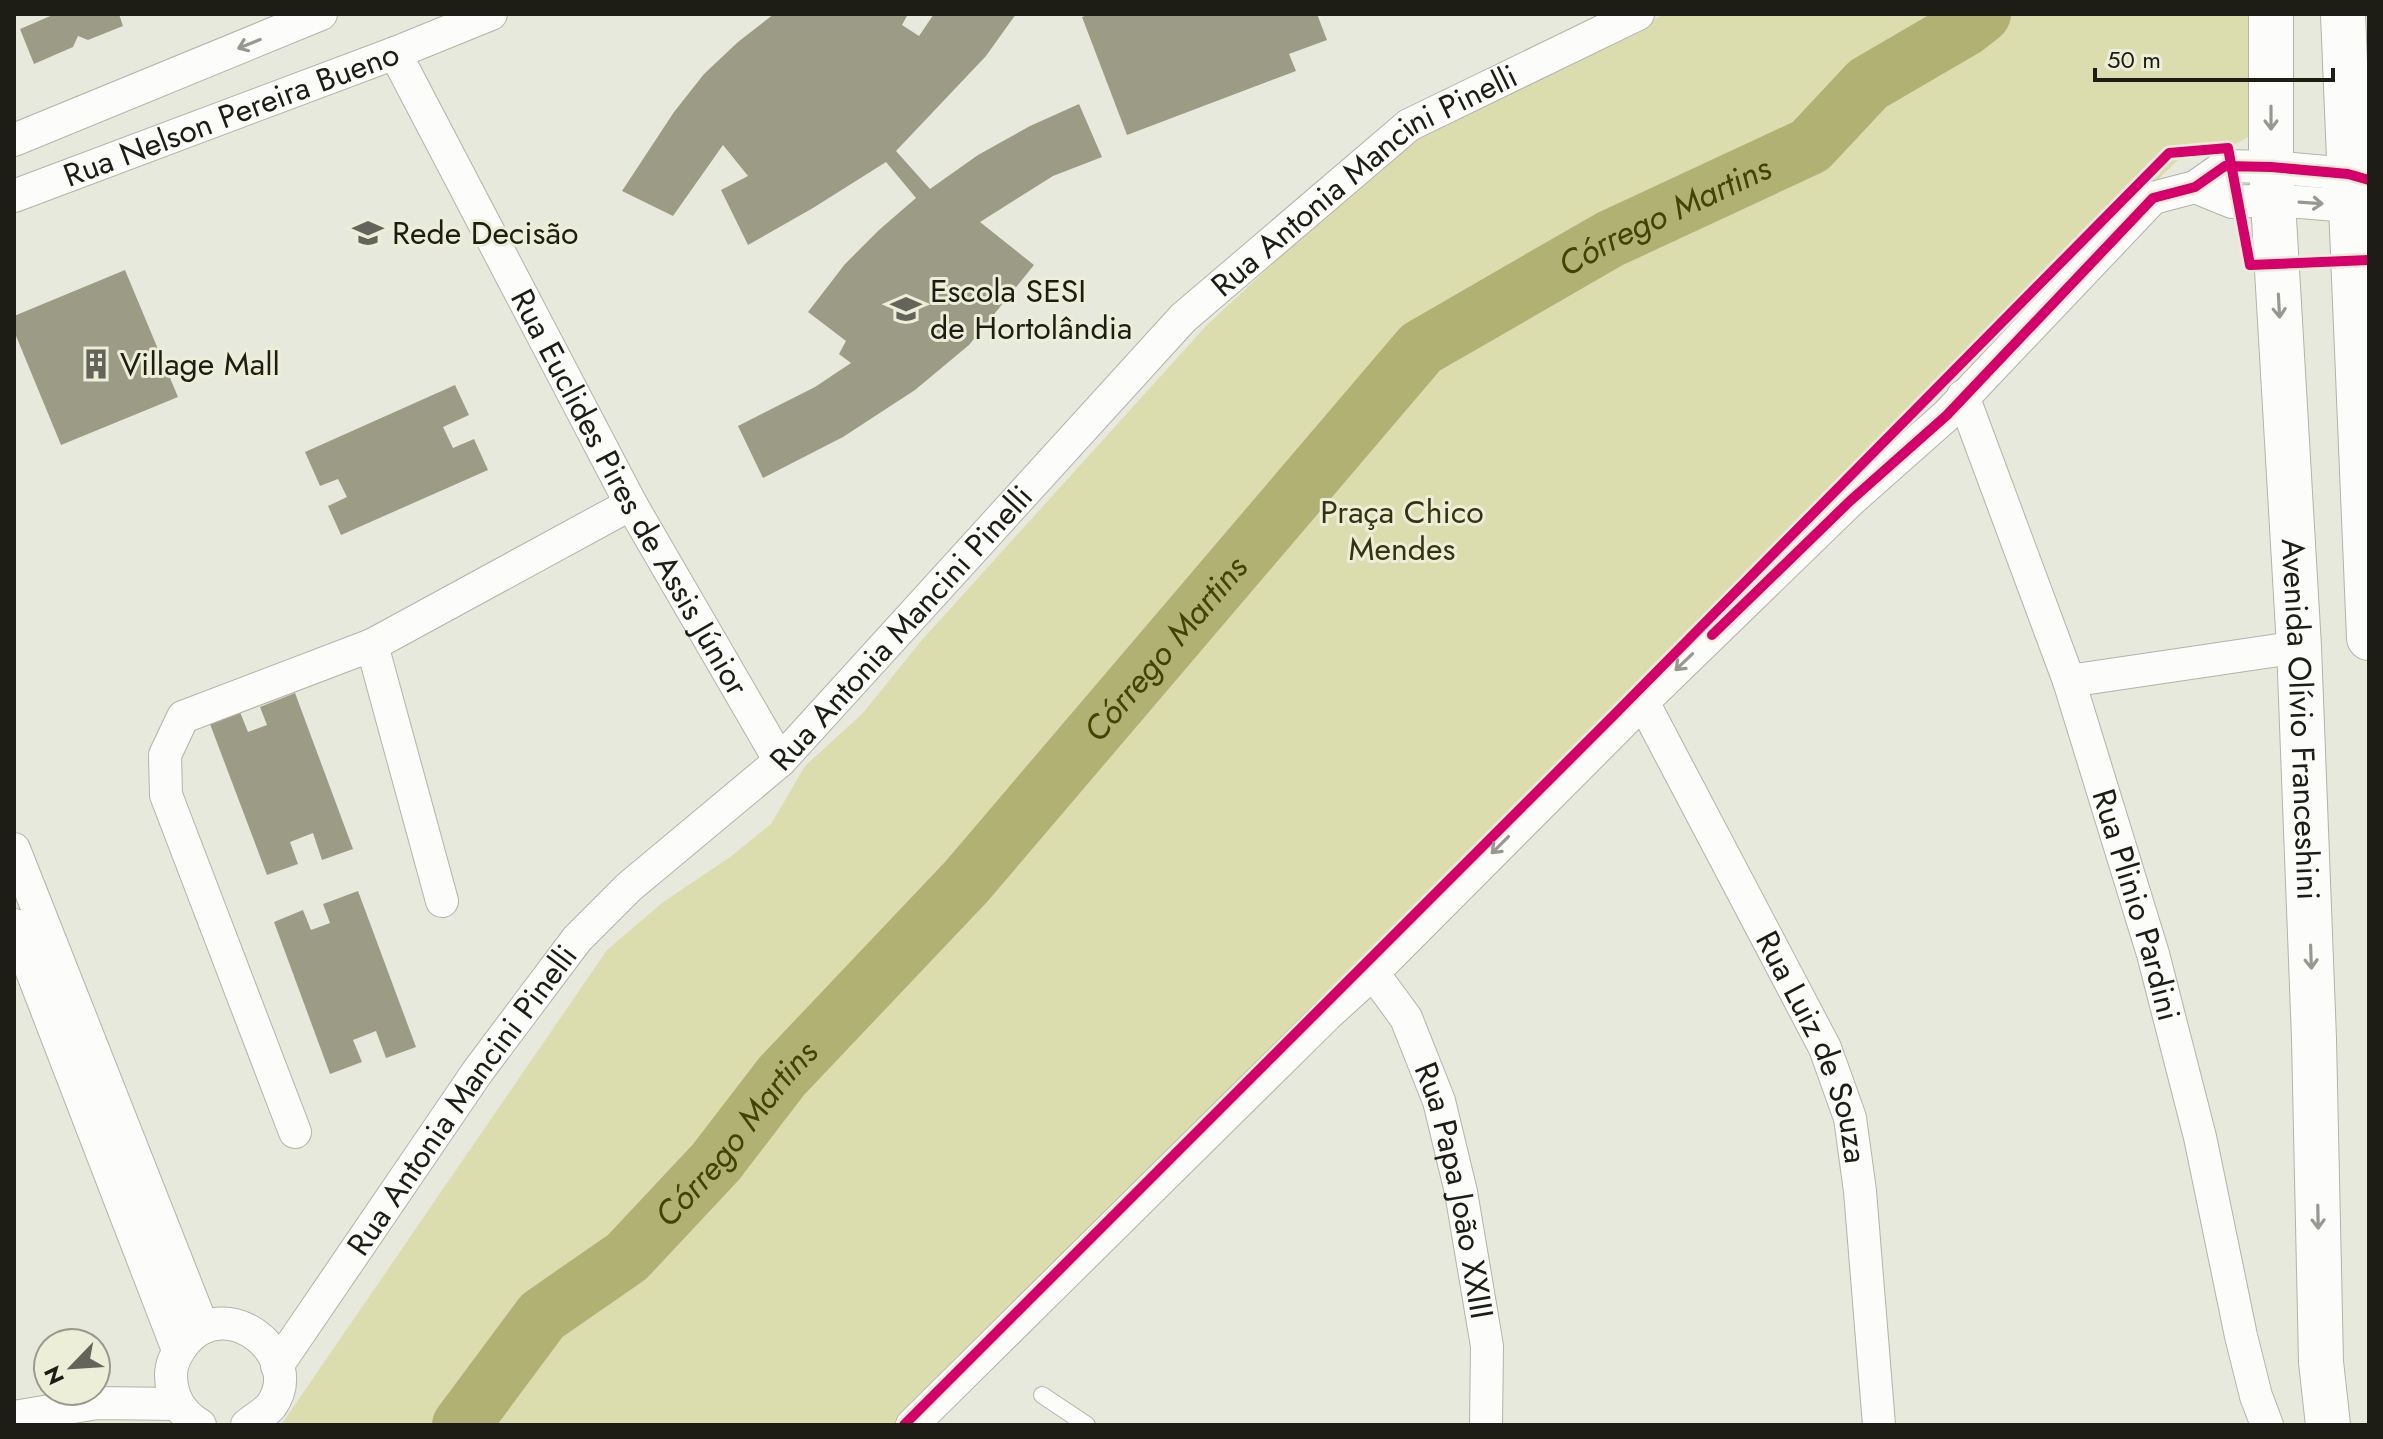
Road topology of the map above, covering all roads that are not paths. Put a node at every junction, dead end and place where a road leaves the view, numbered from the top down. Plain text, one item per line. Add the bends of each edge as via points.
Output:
1 (321, 14) edge
2 (491, 14) edge
3 (1638, 14) edge
4 (2271, 14) edge
5 (2343, 14) edge
6 (395, 53) junction
7 (14, 140) edge
8 (2272, 184) junction
9 (2359, 194) edge
10 (14, 196) edge
11 (1963, 396) junction
12 (631, 504) junction
13 (2368, 574) edge
14 (2369, 638) edge
15 (372, 645) junction
16 (2299, 647) junction
17 (2069, 681) junction
18 (1643, 702) junction
19 (780, 761) junction
20 (14, 849) edge
21 (442, 901) dead end
22 (14, 925) edge
23 (1373, 973) junction
24 (295, 1132) dead end
25 (203, 1328) junction
26 (178, 1350) junction
27 (277, 1366) junction
28 (1042, 1395) dead end
29 (189, 1414) edge
30 (14, 1417) edge
31 (247, 1425) edge
32 (912, 1425) edge
33 (1087, 1425) edge
34 (1486, 1425) edge
35 (1879, 1425) edge
36 (2267, 1425) edge
37 (2328, 1425) edge

1 -> 7 street, Rua Nelson Pereira Bueno
2 - 6 street, Rua Nelson Pereira Bueno
3 - 19 street, Rua Antonia Mancini Pinelli via 1409,125 1183,318
4 -> 8 main road, Avenida Olívio Franceshini
5 - 9 main road
6 - 10 street, Rua Nelson Pereira Bueno
6 - 12 street, Rua Euclides Pires de Assis Júnior
8 - 9 street
8 - 11 street via 2232,202 2195,187 2153,198
8 -> 16 main road, Avenida Olívio Franceshini
9 - 13 main road
11 - 17 street, Rua Plinio Pardini
11 -> 18 street
12 - 15 street
12 - 19 street, Rua Euclides Pires de Assis Júnior
13 - 14 main road
15 - 21 street
15 - 24 street via 183,717 165,755 166,795
16 - 17 street
16 -> 37 main road, Avenida Olívio Franceshini via 2321,1362
17 - 36 street, Rua Plinio Pardini via 2179,1050 2241,1336
18 -> 23 street
18 - 35 street, Rua Luiz de Souza via 1825,1048 1850,1118
19 - 27 street, Rua Antonia Mancini Pinelli via 629,887 577,939 478,1071
20 - 25 street
22 - 26 street
23 - 32 street
23 - 34 street, Rua Papa João XXIII via 1406,1018 1439,1101 1461,1192 1487,1346
25 - 26 street
25 - 27 street via 236,1324 252,1331 265,1342
26 - 29 street via 171,1386
27 - 31 street via 271,1406
28 - 33 lane
29 - 30 street via 97,1403

